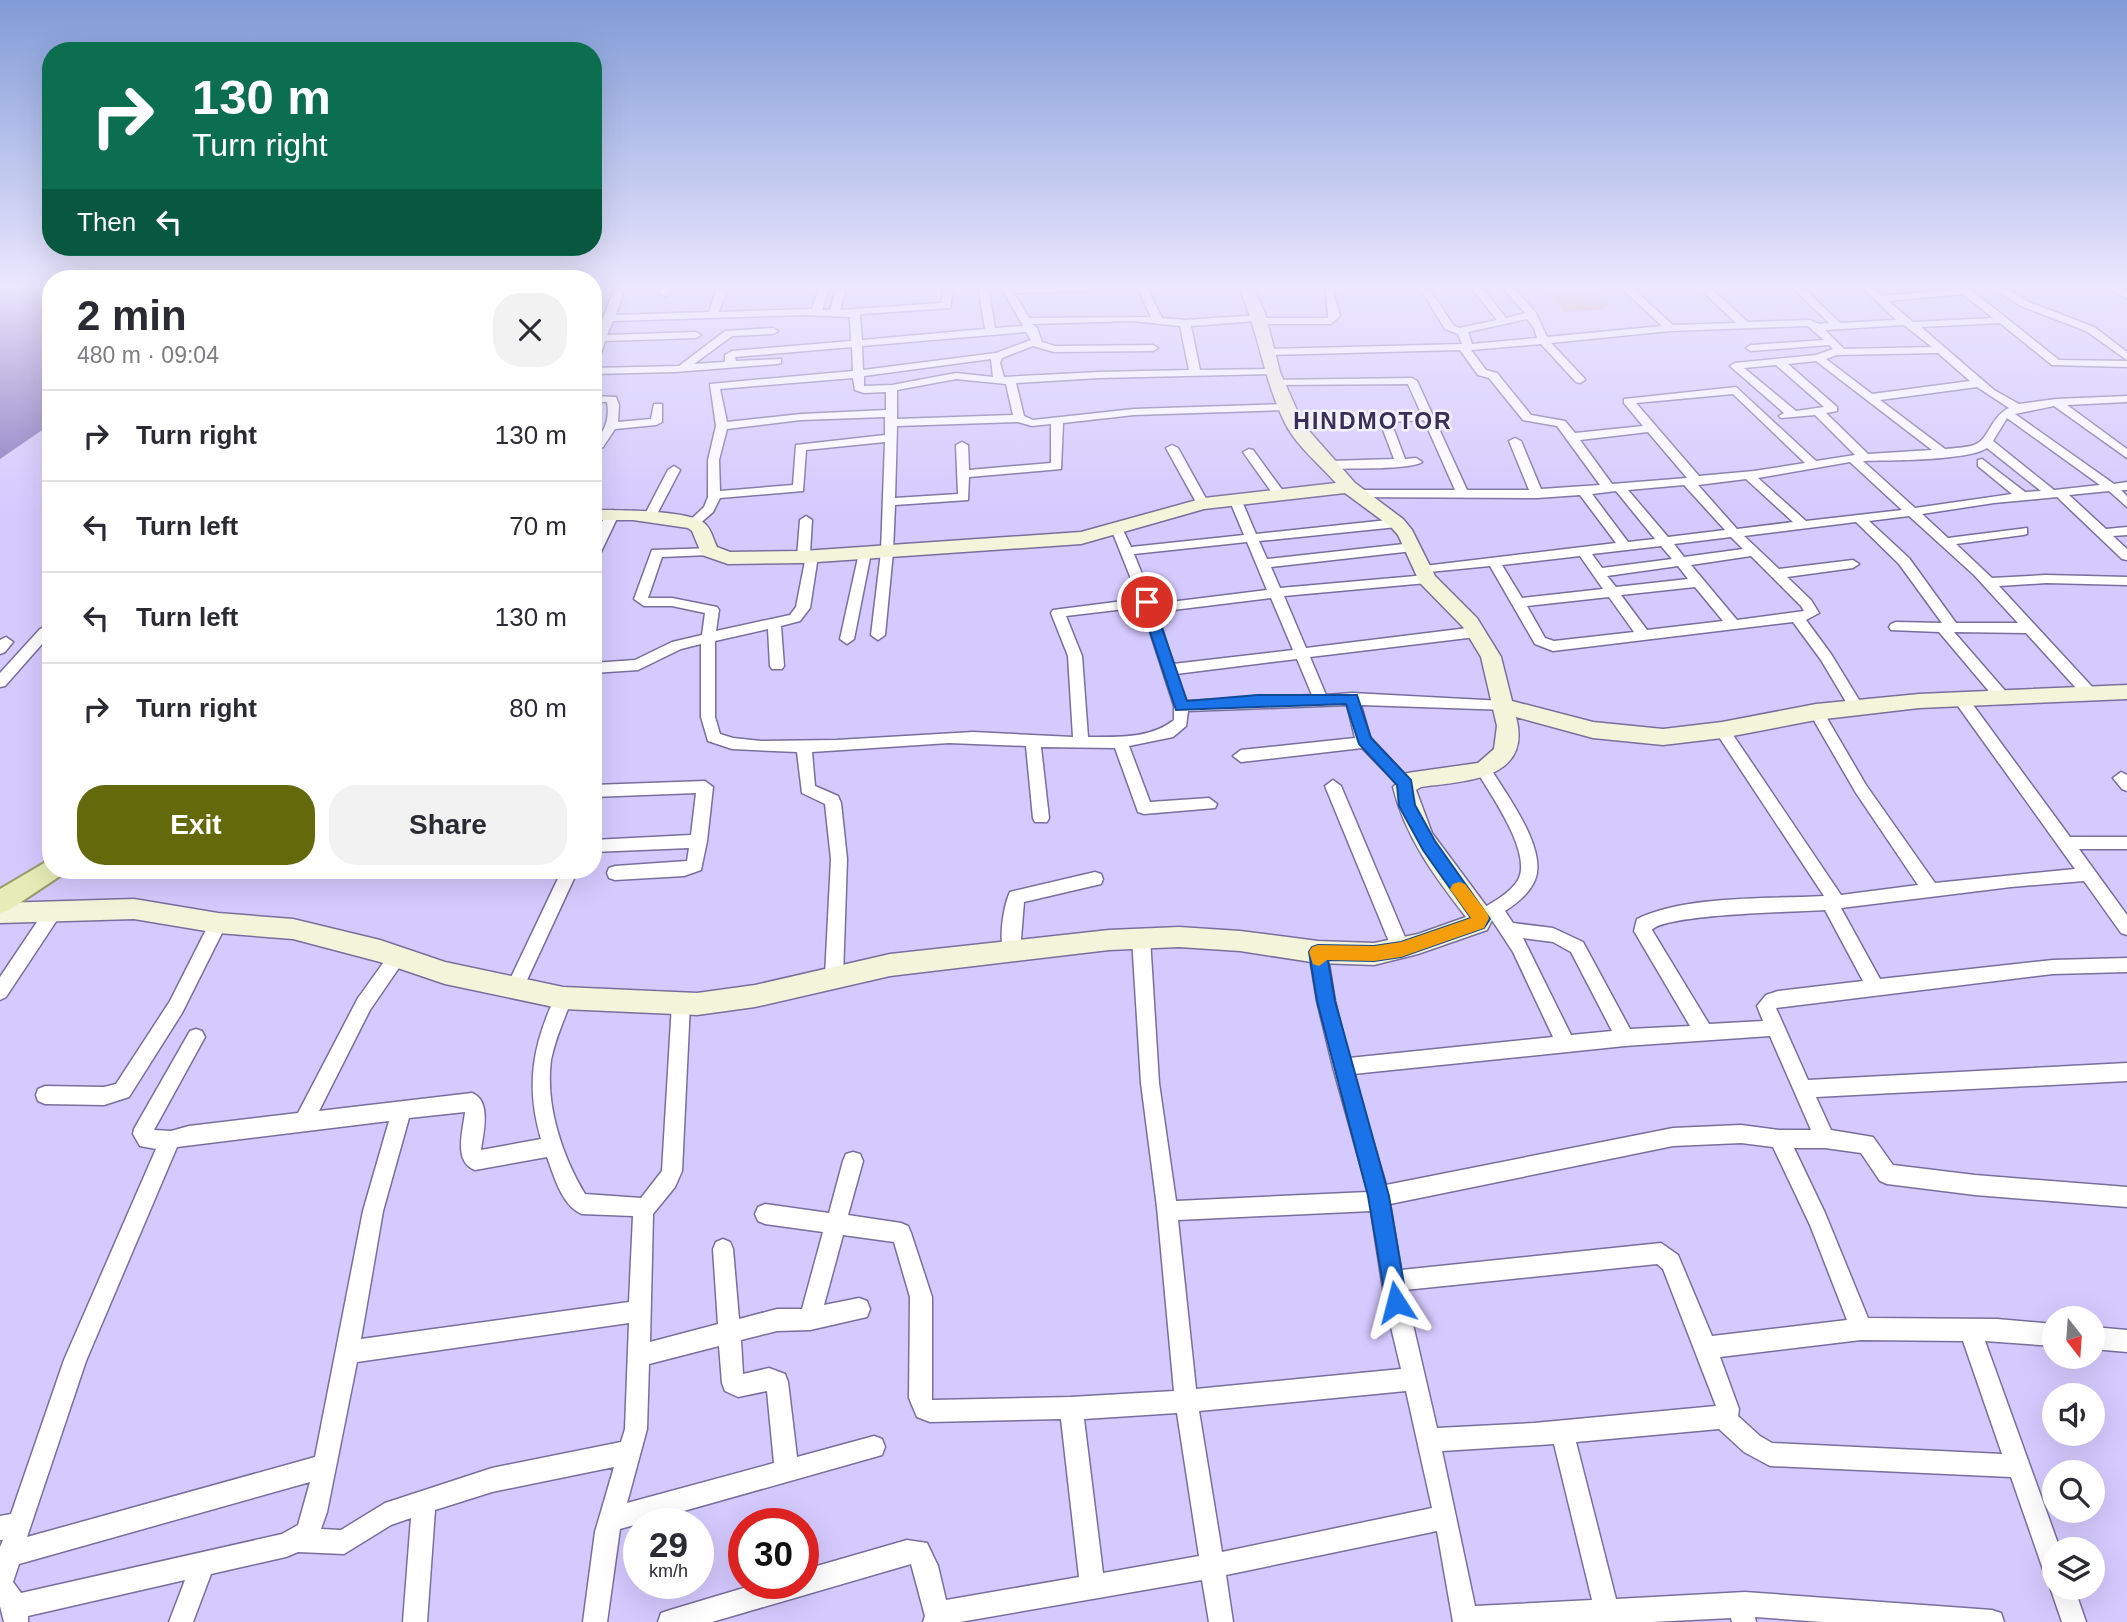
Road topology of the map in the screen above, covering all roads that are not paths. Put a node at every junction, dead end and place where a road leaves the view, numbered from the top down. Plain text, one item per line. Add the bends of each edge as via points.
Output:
1 (691, 361) edge
2 (731, 361) edge
3 (770, 361) edge
4 (858, 361) edge
5 (885, 361) edge
6 (903, 361) edge
7 (996, 361) edge
8 (1193, 361) edge
9 (1270, 361) edge
10 (1345, 361) edge
11 (1474, 361) edge
12 (1562, 361) edge
13 (1778, 361) junction
14 (1782, 361) edge
15 (1821, 361) edge
16 (1954, 361) edge
17 (2053, 361) edge
18 (2127, 364) edge
19 (731, 365) junction
20 (681, 368) junction
21 (1272, 369) junction
22 (602, 371) edge
23 (1195, 373) junction
24 (858, 374) junction
25 (1580, 380) dead end
26 (1005, 381) junction
27 (909, 383) junction
28 (1979, 383) junction
29 (892, 388) junction
30 (1868, 398) junction
31 (602, 399) edge
32 (2125, 401) edge
33 (2056, 402) junction
34 (658, 406) dead end
35 (2012, 411) junction
36 (1818, 412) junction
37 (1290, 415) junction
38 (1794, 415) junction
39 (1427, 416) junction
40 (1384, 417) junction
41 (890, 418) junction
42 (1017, 418) junction
43 (1765, 418) junction
44 (1057, 421) junction
45 (611, 426) junction
46 (722, 426) junction
47 (1651, 428) junction
48 (1572, 437) junction
49 (890, 438) junction
50 (1514, 441) dead end
51 (602, 442) edge
52 (1987, 442) junction
53 (962, 445) dead end
54 (1172, 448) dead end
55 (1249, 452) dead end
56 (1943, 453) junction
57 (2127, 454) edge
58 (1859, 458) junction
59 (1416, 462) dead end
60 (1401, 463) junction
61 (1812, 463) junction
62 (1982, 463) dead end
63 (1330, 465) junction
64 (674, 470) dead end
65 (964, 474) junction
66 (1749, 476) junction
67 (1693, 482) junction
68 (2127, 486) edge
69 (1614, 488) junction
70 (2112, 488) junction
71 (1354, 491) junction
72 (1584, 491) junction
73 (1279, 494) junction
74 (1463, 494) junction
75 (1537, 494) junction
76 (2057, 494) junction
77 (717, 495) junction
78 (2023, 496) junction
79 (1235, 499) junction
80 (890, 502) junction
81 (2127, 503) edge
82 (1203, 504) junction
83 (1913, 512) junction
84 (613, 514) junction
85 (602, 515) edge
86 (650, 516) junction
87 (1859, 518) junction
88 (806, 520) dead end
89 (694, 523) junction
90 (1397, 523) junction
91 (1804, 526) junction
92 (1118, 531) junction
93 (2022, 531) dead end
94 (2127, 531) edge
95 (1734, 533) junction
96 (2103, 533) junction
97 (602, 537) edge
98 (1252, 538) junction
99 (1664, 541) junction
100 (1946, 542) junction
101 (1624, 546) junction
102 (1413, 548) junction
103 (709, 551) junction
104 (1127, 551) junction
105 (1583, 551) junction
106 (887, 552) junction
107 (1753, 552) junction
108 (865, 553) junction
109 (2127, 556) edge
110 (807, 557) junction
111 (1494, 562) junction
112 (1682, 563) junction
113 (1263, 564) junction
114 (1853, 564) dead end
115 (1598, 573) junction
116 (1425, 574) junction
117 (1776, 574) junction
118 (2127, 581) edge
119 (1698, 582) junction
120 (1989, 582) junction
121 (1612, 592) junction
122 (1275, 593) junction
123 (1517, 603) junction
124 (1148, 606) junction
125 (1797, 617) junction
126 (774, 624) junction
127 (1733, 624) junction
128 (1896, 627) dead end
129 (1948, 628) junction
130 (2029, 628) junction
131 (1476, 632) junction
132 (42, 635) edge
133 (878, 635) dead end
134 (1643, 635) junction
135 (708, 638) junction
136 (847, 639) dead end
137 (1301, 653) junction
138 (777, 666) dead end
139 (602, 667) edge
140 (1168, 670) junction
141 (0, 682) edge
142 (2127, 692) edge
143 (2091, 695) junction
144 (1352, 698) junction
145 (1960, 698) junction
146 (2003, 698) junction
147 (1321, 699) junction
148 (1181, 706) junction
149 (1503, 706) junction
150 (1857, 708) junction
151 (1816, 712) junction
152 (1722, 730) junction
153 (1033, 741) junction
154 (1120, 741) junction
155 (1365, 742) junction
156 (1082, 743) junction
157 (804, 746) junction
158 (1241, 756) dead end
159 (1484, 770) junction
160 (1405, 784) junction
161 (1333, 786) dead end
162 (602, 791) edge
163 (1209, 804) dead end
164 (1041, 818) dead end
165 (699, 841) junction
166 (2127, 843) edge
167 (2068, 844) junction
168 (602, 846) edge
169 (614, 873) dead end
170 (2090, 874) junction
171 (42, 875) edge
172 (566, 879) edge
173 (1095, 879) dead end
174 (1931, 890) junction
175 (0, 902) edge
176 (1833, 903) junction
177 (53, 912) junction
178 (0, 913) edge
179 (1487, 913) junction
180 (218, 923) junction
181 (2127, 928) edge
182 (1509, 930) junction
183 (1141, 938) junction
184 (1401, 949) junction
185 (1011, 951) junction
186 (1318, 952) junction
187 (397, 957) junction
188 (2127, 965) edge
189 (834, 976) junction
190 (515, 988) junction
191 (1875, 989) junction
192 (0, 992) edge
193 (564, 998) junction
194 (681, 1004) junction
195 (1776, 1028) junction
196 (1704, 1033) junction
197 (196, 1037) dead end
198 (1625, 1038) junction
199 (1565, 1043) junction
200 (1342, 1067) junction
201 (2127, 1072) edge
202 (1802, 1089) junction
203 (45, 1096) dead end
204 (401, 1111) junction
205 (303, 1123) junction
206 (1779, 1139) junction
207 (1825, 1139) junction
208 (171, 1140) junction
209 (554, 1146) junction
210 (853, 1161) dead end
211 (2127, 1197) edge
212 (1379, 1199) junction
213 (643, 1211) junction
214 (1167, 1212) junction
215 (765, 1214) dead end
216 (836, 1223) junction
217 (723, 1249) dead end
218 (1393, 1281) junction
219 (859, 1309) dead end
220 (640, 1311) junction
221 (810, 1319) junction
222 (1861, 1328) junction
223 (1970, 1330) junction
224 (729, 1332) junction
225 (2042, 1334) edge
226 (2105, 1339) edge
227 (2127, 1340) edge
228 (1706, 1348) junction
229 (348, 1352) junction
230 (638, 1356) junction
231 (1414, 1379) junction
232 (1186, 1401) junction
233 (1071, 1408) junction
234 (1723, 1417) junction
235 (1562, 1431) junction
236 (1428, 1440) junction
237 (874, 1447) dead end
238 (630, 1452) junction
239 (325, 1466) junction
240 (2019, 1466) junction
241 (787, 1472) junction
242 (424, 1502) junction
243 (1446, 1517) junction
244 (610, 1520) junction
245 (10, 1527) edge
246 (2044, 1537) edge
247 (299, 1540) junction
248 (10, 1553) junction
249 (203, 1564) junction
250 (1211, 1566) junction
251 (819, 1578) edge
252 (0, 1583) edge
253 (1092, 1586) junction
254 (747, 1599) edge
255 (2066, 1600) edge
256 (1607, 1611) junction
257 (15, 1614) edge
258 (1743, 1614) edge
259 (936, 1619) edge
260 (1465, 1621) edge
261 (181, 1622) edge
262 (415, 1622) edge
263 (595, 1622) edge
264 (670, 1622) edge
265 (1221, 1622) edge
266 (1992, 1622) edge
267 (2074, 1622) edge

1 - 20 street
2 - 19 street
3 - 19 street
4 - 24 street
5 - 24 street
6 - 27 street
7 - 26 street via 995,367
8 - 23 street
9 - 21 street
10 - 21 street
11 - 48 street via 1482,373 1493,375 1527,418 1561,422
12 - 25 street
13 - 14 street
13 - 36 street via 1833,409
13 - 38 street via 1735,367
15 - 30 street
16 - 28 street
17 - 18 street
19 - 20 street
20 - 22 street
21 - 23 street
21 - 37 street
21 - 39 street via 1411,381
23 - 26 street
24 - 29 street via 862,390
24 - 46 street via 715,386
26 - 27 street via 961,376
26 - 42 street
27 - 29 street
28 - 30 street
28 - 35 street
29 - 41 street
30 - 56 street
31 - 45 street via 614,400
32 - 33 street
33 - 35 street
33 - 57 street
34 - 45 street via 656,422
35 - 52 street via 2001,417
35 - 70 street
36 - 38 street
36 - 58 street
37 - 40 street
37 - 44 street via 1134,412
37 - 63 street
38 - 43 street
39 - 40 street
39 - 74 street
40 - 60 street
41 - 42 street
41 - 46 street via 801,417
41 - 49 street
42 - 44 street via 1028,423
43 - 47 street via 1732,390 1629,401
43 - 61 street
44 - 65 street via 1057,466
45 - 51 street
46 - 77 street via 713,464
47 - 48 street
47 - 67 street
48 - 69 street
49 - 77 street via 799,447 798,489
49 - 80 street
50 - 75 street
52 - 56 street via 1975,449
52 - 76 street
53 - 65 street
54 - 82 street
55 - 73 street
56 - 58 street
58 - 61 street
58 - 83 street
59 - 60 street
60 - 63 street
61 - 66 street
62 - 78 street
63 - 71 street
64 - 86 street
65 - 80 street via 962,498
66 - 67 street
66 - 91 street
67 - 69 street
67 - 95 street
68 - 70 street
69 - 72 street
69 - 99 street
70 - 76 street
70 - 81 street
71 - 73 street
71 - 74 street
71 - 90 street
72 - 75 street
72 - 101 street
73 - 79 street
74 - 75 street
76 - 78 street
76 - 96 street
77 - 89 street
78 - 83 street
79 - 82 street
79 - 98 street
80 - 106 street
82 - 92 street
83 - 87 street
83 - 100 street
84 - 85 street
84 - 86 street
84 - 97 street
86 - 89 street
87 - 91 street
87 - 129 street via 1904,561
88 - 110 street
89 - 103 street
90 - 98 street
90 - 102 street
91 - 95 street
92 - 104 street
92 - 106 street via 1059,540
93 - 100 street
94 - 96 street
95 - 99 street
95 - 107 street
96 - 109 street
98 - 104 street
98 - 113 street
99 - 101 street
99 - 112 street
100 - 120 street
101 - 105 street
102 - 113 street
102 - 116 street
103 - 110 street via 728,558
103 - 135 street via 658,552 642,599 711,609
104 - 124 street
105 - 111 street
105 - 115 street
106 - 108 street
106 - 133 street
107 - 112 street
107 - 117 street
108 - 110 street
108 - 136 street
110 - 126 street via 801,612
111 - 116 street
111 - 123 street
112 - 115 street
112 - 119 street
113 - 122 street
114 - 117 street
115 - 121 street
116 - 122 street
116 - 131 street
117 - 125 street via 1811,610 1810,615
118 - 120 street
119 - 121 street
119 - 127 street
120 - 130 street
121 - 123 street
121 - 134 street
122 - 124 street
122 - 137 street
123 - 134 street via 1544,645
124 - 140 street
124 - 156 street via 1058,613 1075,656
125 - 127 street
125 - 150 street
126 - 135 street
126 - 138 street
127 - 134 street
128 - 129 street
129 - 130 street
129 - 146 street
130 - 143 street
131 - 137 street
131 - 149 street via 1491,657
132 - 141 street
135 - 139 street via 677,645 638,664
135 - 157 street via 708,716 713,737 725,743
137 - 140 street
137 - 147 street
140 - 148 street
142 - 143 street
143 - 146 street
144 - 147 street
144 - 149 street
144 - 155 street
145 - 146 street
145 - 150 street
145 - 167 street
147 - 148 street
148 - 154 street via 1181,722 1174,731
149 - 152 street via 1639,737
149 - 159 street via 1508,742 1503,754
150 - 151 street
151 - 152 street
151 - 174 street via 1861,789
152 - 176 street
153 - 156 street
153 - 157 street via 968,737
153 - 164 street
154 - 156 street
154 - 163 street via 1144,808
155 - 158 street
155 - 160 street
157 - 189 street via 807,789 834,803 839,859
159 - 160 street
159 - 179 street via 1517,828 1530,863 1526,882
160 - 179 street via 1407,806 1429,845
161 - 184 street
162 - 165 street via 705,786
165 - 168 street
165 - 169 street via 693,867
166 - 167 street
167 - 170 street
170 - 174 street
170 - 181 street
171 - 175 main road
172 - 190 street
173 - 185 street via 1016,897
174 - 176 street
176 - 191 street
176 - 196 street via 1686,913 1648,919 1643,924
177 - 178 street
177 - 180 street via 134,909
177 - 192 street
179 - 182 street
179 - 184 street via 1478,923
180 - 187 street via 293,929
180 - 203 street via 176,1007 122,1091 104,1097
182 - 198 street via 1552,934 1577,947
182 - 199 street
183 - 185 street
183 - 186 street via 1240,941
183 - 214 street via 1150,1083
184 - 186 street via 1374,954
185 - 189 street
186 - 200 street
187 - 190 street
187 - 205 street via 364,1004
188 - 191 street via 2053,967
189 - 194 street via 755,996
190 - 193 street
191 - 195 street via 1772,1001 1766,1006
193 - 194 street
193 - 209 street via 541,1070
194 - 213 street via 672,1171
195 - 196 street
195 - 202 street
196 - 198 street
197 - 208 street via 144,1129 147,1139
198 - 199 street
199 - 200 street
200 - 212 street
201 - 202 street via 1875,1089
202 - 207 street
204 - 205 street
204 - 209 street via 473,1102 471,1157 475,1161
204 - 229 street via 373,1211
205 - 208 street
206 - 207 street
206 - 212 street via 1741,1134 1673,1137
206 - 222 street via 1818,1220
207 - 211 street via 1866,1144 1882,1169 1895,1177
208 - 245 street via 75,1360
209 - 213 street via 582,1204 637,1206
210 - 216 street
212 - 214 street
212 - 218 street
213 - 220 street
214 - 232 street
215 - 216 street
216 - 221 street
216 - 233 street via 896,1231 903,1236 921,1303 920,1398 925,1409
217 - 224 street
218 - 228 street via 1661,1253 1671,1262
218 - 231 street
219 - 221 street
220 - 229 street
220 - 230 street
221 - 224 street via 777,1320
222 - 223 street
222 - 228 street
223 - 225 street
223 - 240 street
224 - 230 street
224 - 241 street via 735,1386 769,1378 777,1382
226 - 227 street
228 - 234 street via 1728,1409
229 - 239 street
230 - 238 street via 636,1429
231 - 232 street
231 - 236 street
232 - 233 street
232 - 250 street
233 - 253 street
234 - 235 street
234 - 240 street via 1770,1454
235 - 236 street
235 - 256 street
236 - 243 street
237 - 241 street
238 - 242 street via 512,1474
238 - 244 street
239 - 247 street via 312,1522
239 - 248 street
240 - 246 street
241 - 244 street
242 - 247 street via 386,1515 344,1542
242 - 262 street
243 - 250 street
243 - 260 street
244 - 263 street
245 - 248 street
247 - 249 street
248 - 252 street
249 - 257 street
249 - 261 street
250 - 253 street
250 - 265 street
251 - 259 street via 918,1552 926,1566
252 - 257 street
253 - 259 street
254 - 264 street
255 - 267 street
256 - 258 street
256 - 260 street
258 - 266 street

